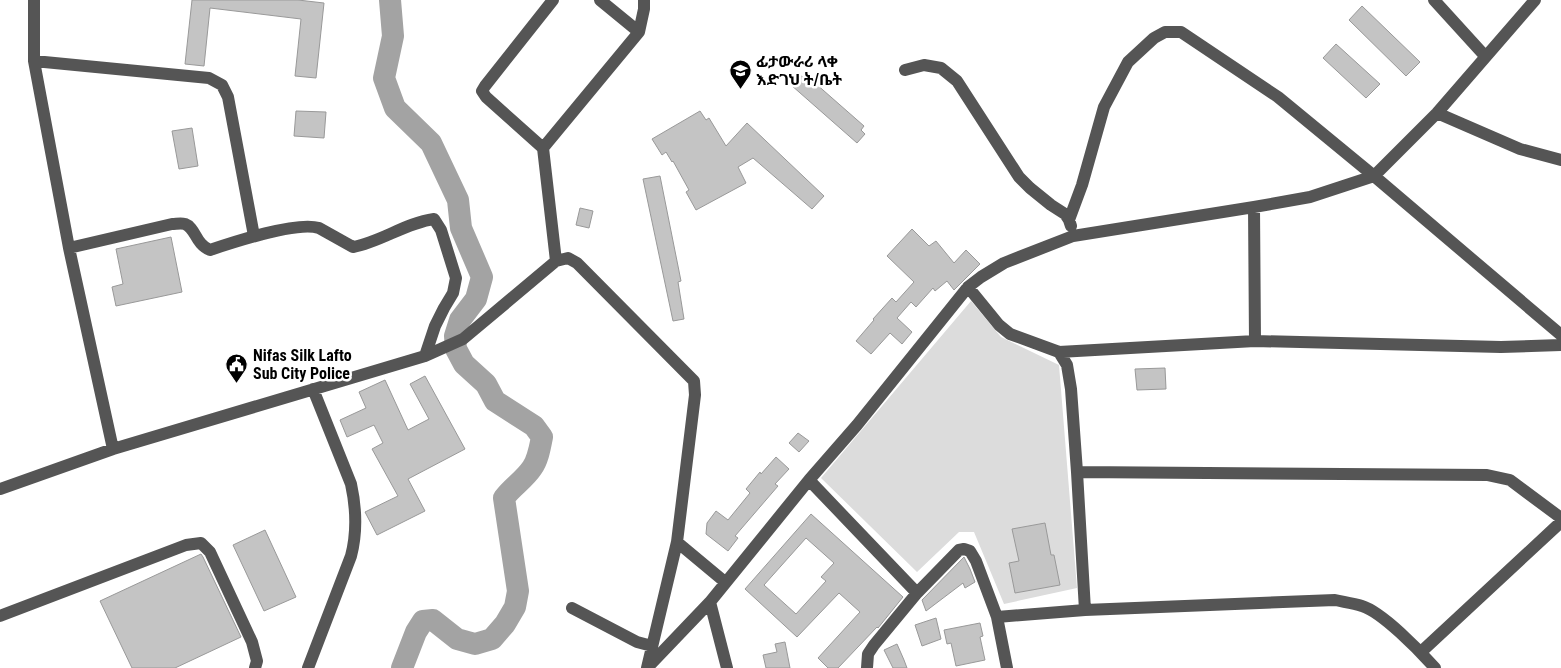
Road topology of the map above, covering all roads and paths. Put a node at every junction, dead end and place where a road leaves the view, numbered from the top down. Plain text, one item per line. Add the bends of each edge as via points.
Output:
1 (34, 0) edge
2 (553, 0) edge
3 (600, 0) edge
4 (644, 0) edge
5 (1434, 0) edge
6 (1535, 0) edge
7 (639, 32) junction
8 (1486, 56) junction
9 (34, 61) junction
10 (905, 70) dead end
11 (1437, 114) junction
12 (543, 148) junction
13 (1561, 160) edge
14 (1374, 176) junction
15 (1254, 207) junction
16 (1069, 220) junction
17 (254, 236) junction
18 (1073, 236) junction
19 (69, 248) junction
20 (556, 261) junction
21 (968, 287) junction
22 (1561, 335) edge
23 (1255, 341) junction
24 (1561, 345) edge
25 (1060, 352) junction
26 (424, 356) junction
27 (313, 389) junction
28 (113, 450) junction
29 (1077, 472) junction
30 (808, 480) junction
31 (0, 489) edge
32 (1561, 518) edge
33 (1561, 522) edge
34 (677, 542) junction
35 (725, 582) junction
36 (917, 593) junction
37 (710, 602) junction
38 (572, 608) dead end
39 (1085, 610) junction
40 (0, 616) edge
41 (997, 617) junction
42 (652, 646) junction
43 (1421, 652) junction
44 (255, 668) edge
45 (308, 668) edge
46 (727, 668) edge
47 (866, 668) edge
48 (1007, 668) edge
49 (1435, 668) edge

1 - 9 street
2 - 12 street via 482,91
3 - 7 street
4 - 7 street
5 - 8 street
6 - 8 street
7 - 12 street
8 - 11 street
9 - 17 street via 209,78 222,85 228,97
9 - 19 street
10 - 16 street via 924,66 941,68 957,81 1019,177
11 - 13 street via 1520,149
11 - 14 street
12 - 20 street
14 - 15 street via 1310,197
14 - 16 street via 1278,97 1181,32 1166,32 1154,38 1128,62 1104,107
14 - 22 street
15 - 18 street
15 - 23 street
16 - 18 street
17 - 19 street via 210,250 203,247 191,228 172,224
17 - 26 street via 314,226 353,248 434,219 442,230 456,278 453,293 435,326
18 - 21 street via 1004,263
19 - 28 street
20 - 26 street via 462,339
20 - 34 street via 568,258 577,262 694,381
21 - 25 street via 1010,334
21 - 30 street via 857,425
23 - 24 street via 1500,347
23 - 25 street
25 - 29 street via 1067,366 1071,390
26 - 27 street
27 - 28 street
27 - 45 street via 352,484 354,544
28 - 31 street
29 - 32 street via 1486,475 1510,480
29 - 39 street
30 - 35 street
30 - 36 street
33 - 43 street
34 - 35 street
34 - 42 street
35 - 37 street
36 - 41 street via 964,548 976,561
36 - 47 street via 874,645 868,654
37 - 42 street via 647,668
37 - 46 street
38 - 42 street via 637,642
39 - 41 street
39 - 43 street via 1335,600 1363,606
40 - 44 street via 186,545 202,542 210,552 252,642 257,661
41 - 48 street
43 - 49 street

